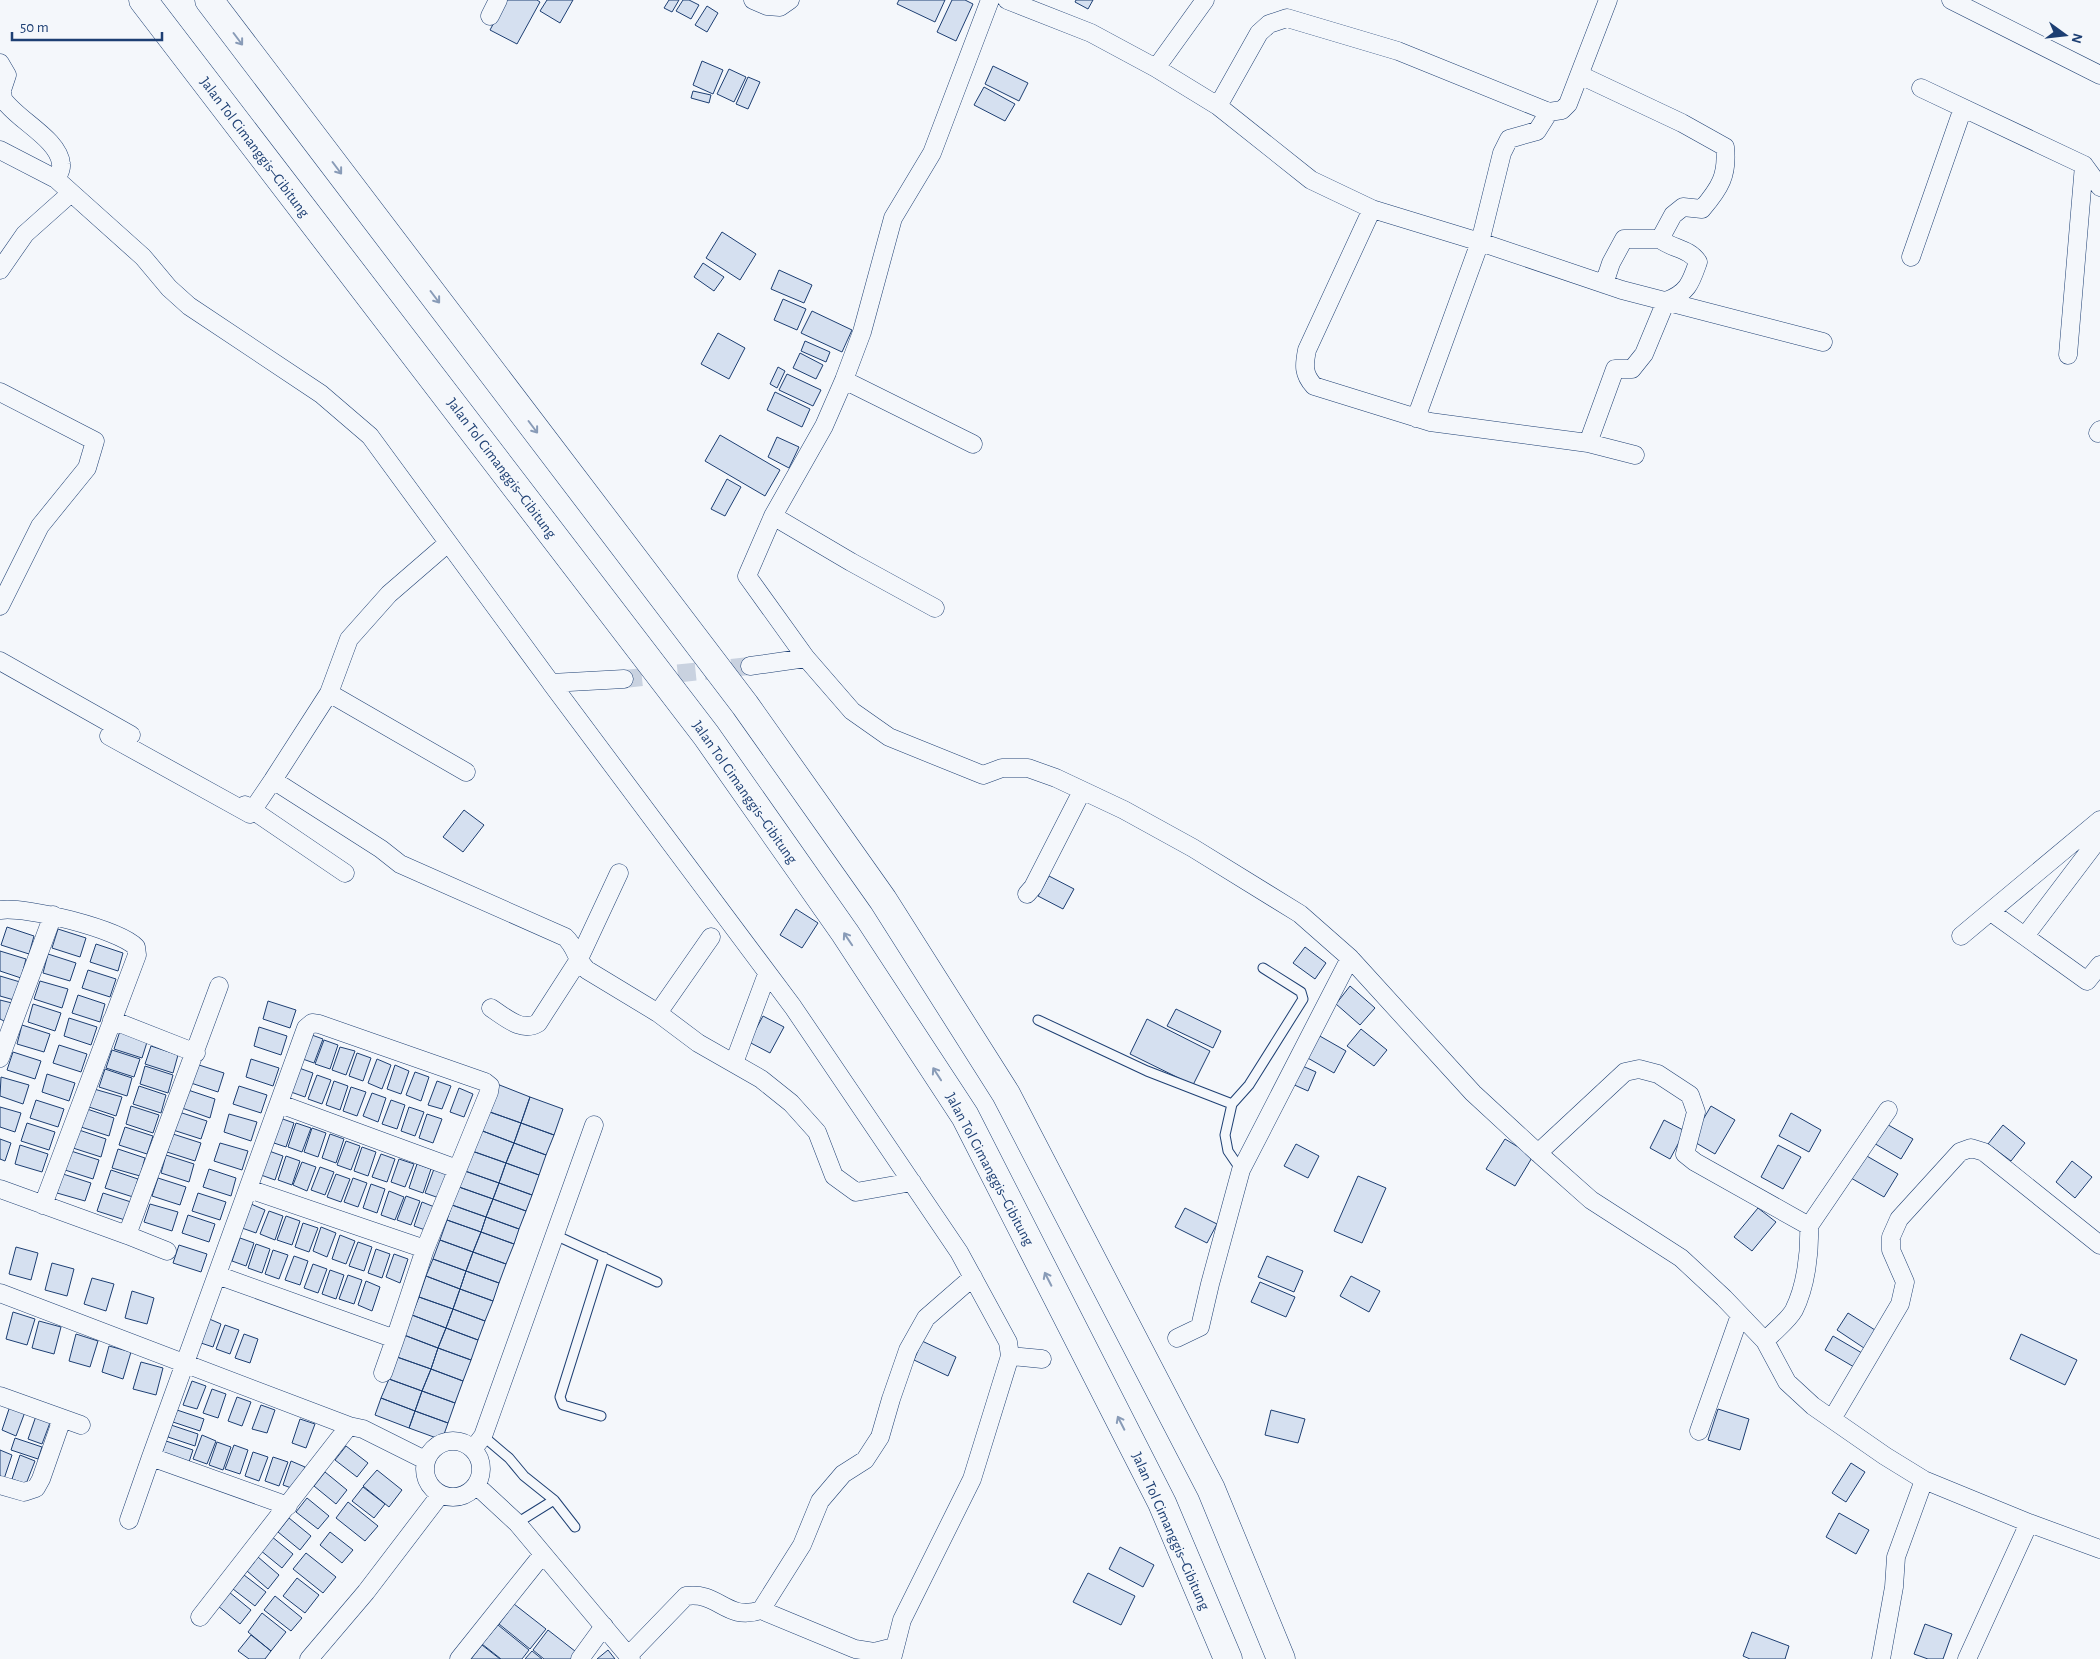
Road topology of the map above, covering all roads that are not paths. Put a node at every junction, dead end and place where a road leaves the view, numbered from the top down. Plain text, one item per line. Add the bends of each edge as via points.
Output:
1 (143, 0) edge
2 (209, 0) edge
3 (498, 0) edge
4 (753, 0) edge
5 (790, 0) edge
6 (990, 0) edge
7 (1007, 0) edge
8 (1608, 0) edge
9 (1951, 0) edge
10 (1198, 2) edge
11 (490, 16) dead end
12 (0, 63) edge
13 (1156, 68) junction
14 (1580, 75) junction
15 (2100, 75) edge
16 (1921, 88) dead end
17 (1218, 106) junction
18 (1963, 108) junction
19 (1549, 112) junction
20 (0, 150) edge
21 (2084, 165) junction
22 (56, 179) junction
23 (2100, 187) edge
24 (71, 193) junction
25 (1372, 209) junction
26 (1660, 239) junction
27 (1480, 242) junction
28 (1911, 257) dead end
29 (0, 270) edge
30 (1604, 284) junction
31 (1666, 301) junction
32 (1823, 342) dead end
33 (2068, 355) dead end
34 (844, 380) junction
35 (0, 392) edge
36 (1416, 418) junction
37 (1588, 443) junction
38 (973, 444) dead end
39 (1634, 454) dead end
40 (773, 516) junction
41 (448, 543) junction
42 (0, 606) edge
43 (935, 608) dead end
44 (806, 658) junction
45 (0, 660) edge
46 (750, 666) tunnel mouth
47 (624, 679) tunnel mouth
48 (551, 683) junction
49 (329, 693) junction
50 (108, 736) dead end
51 (466, 772) dead end
52 (273, 780) junction
53 (1082, 791) junction
54 (250, 814) junction
55 (2100, 820) edge
56 (2100, 837) edge
57 (619, 873) dead end
58 (1027, 894) dead end
59 (0, 910) edge
60 (1991, 912) junction
61 (53, 915) junction
62 (1961, 936) dead end
63 (2024, 936) junction
64 (711, 937) dead end
65 (1350, 958) junction
66 (578, 961) junction
67 (2100, 965) edge
68 (1263, 968) dead end
69 (767, 974) junction
70 (219, 986) dead end
71 (491, 1008) dead end
72 (658, 1013) junction
73 (112, 1020) junction
74 (1038, 1020) dead end
75 (196, 1053) junction
76 (0, 1058) edge
77 (734, 1063) junction
78 (280, 1104) junction
79 (1232, 1104) junction
80 (1888, 1110) dead end
81 (594, 1125) dead end
82 (1538, 1153) junction
83 (457, 1169) junction
84 (1242, 1170) junction
85 (912, 1182) junction
86 (0, 1189) edge
87 (248, 1189) junction
88 (43, 1205) junction
89 (1809, 1226) junction
90 (127, 1235) junction
91 (555, 1235) junction
92 (2100, 1245) edge
93 (425, 1249) junction
94 (167, 1251) dead end
95 (604, 1257) junction
96 (217, 1275) junction
97 (973, 1277) junction
98 (657, 1282) dead end
99 (0, 1294) edge
100 (1740, 1315) junction
101 (1176, 1338) dead end
102 (396, 1339) junction
103 (1765, 1341) junction
104 (1010, 1356) junction
105 (1042, 1359) dead end
106 (185, 1364) junction
107 (383, 1373) dead end
108 (0, 1396) edge
109 (601, 1416) dead end
110 (62, 1419) junction
111 (1832, 1419) junction
112 (81, 1425) dead end
113 (350, 1426) junction
114 (1699, 1431) dead end
115 (479, 1442) junction
116 (151, 1457) junction
117 (425, 1460) junction
118 (1924, 1480) junction
119 (0, 1485) edge
120 (477, 1486) junction
121 (440, 1495) junction
122 (554, 1500) junction
123 (288, 1506) junction
124 (130, 1520) dead end
125 (517, 1523) junction
126 (2029, 1523) junction
127 (575, 1527) dead end
128 (2100, 1549) edge
129 (543, 1554) junction
130 (761, 1610) junction
131 (200, 1617) dead end
132 (604, 1626) junction
133 (893, 1653) edge
134 (629, 1657) edge
135 (309, 1659) edge
136 (459, 1659) edge
137 (580, 1659) edge
138 (1228, 1659) edge
139 (1281, 1659) edge
140 (1881, 1659) edge
141 (1967, 1659) edge

138 -> 1 highway, Jalan Tol Cimanggis–Cibitung via 1162,1503 959,1108 706,734
2 -> 139 highway via 745,705 883,900 1010,1103 1212,1489
3 - 11 street
4 - 5 street via 780,7
6 - 34 street via 932,153 893,218 862,332
7 - 13 street via 1091,33
8 - 14 street
9 - 15 street
10 - 13 street
12 - 22 street via 7,75 2,90 6,103 56,150 61,169
13 - 17 street
14 - 19 street via 1568,104 1562,110
14 - 26 street via 1725,147 1727,163 1718,191 1702,209 1683,207 1672,215
16 - 18 street
17 - 19 street via 1259,33 1269,24 1287,18 1398,51
17 - 25 street via 1312,180
18 - 21 street
18 - 28 street
19 - 27 street via 1537,131 1509,139 1502,153
20 - 22 street
21 - 23 street
21 - 33 street
22 - 24 street
24 - 29 street via 25,234
24 - 41 street via 143,257 189,306 321,394 370,436
25 - 27 street
25 - 36 street via 1307,350 1304,370 1314,386
26 - 30 street via 1624,239 1610,263
26 - 31 street via 1692,254 1698,262 1691,282 1680,296
27 - 30 street
27 - 36 street
30 - 31 street
31 - 32 street
31 - 37 street via 1644,354 1632,369 1615,369
34 - 38 street
34 - 40 street via 824,426
35 - 42 street via 95,441 87,468 40,526
36 - 37 street
37 - 39 street
40 - 43 street
40 - 44 street via 746,576
41 - 48 street
41 - 49 street via 389,594 349,639
44 - 46 street
44 - 53 street via 852,711 889,737 983,775 1002,768 1028,768
45 - 54 street via 185,764 346,874
47 - 48 street
48 - 69 street
49 - 51 street
49 - 52 street
50 - 54 street
52 - 54 street
52 - 66 street via 400,864 566,937
53 - 58 street
53 - 65 street via 1193,848 1300,914
55 - 60 street
56 - 63 street
57 - 66 street
59 - 61 street
60 - 62 street
60 - 63 street
61 - 73 street via 122,937 136,947 137,955
61 - 76 street
63 - 67 street via 2087,981
64 - 72 street
65 - 82 street via 1473,1093
65 - 84 street
66 - 71 street via 538,1023 531,1027 513,1022
66 - 72 street via 610,985
68 - 79 lane via 1301,992 1303,999 1248,1085
69 - 77 street
69 - 85 street
70 - 75 street
72 - 77 street via 698,1043
73 - 75 street
73 - 88 street
74 - 79 lane via 1147,1071
75 - 90 street
77 - 85 street via 792,1103 816,1132 834,1176 856,1192
78 - 83 street
78 - 83 street via 306,1028 312,1023 485,1082 490,1086 490,1092
78 - 87 street
79 - 84 lane via 1225,1135 1228,1151
80 - 89 street
81 - 91 street
82 - 89 street via 1625,1072 1649,1071 1690,1095 1696,1112 1685,1154
82 - 100 street via 1591,1200 1680,1258
83 - 93 street
84 - 101 street via 1200,1327
85 - 97 street
86 - 88 street
87 - 93 street
87 - 96 street
88 - 90 street
89 - 103 street via 1810,1243 1802,1286 1793,1311
90 - 94 street
91 - 95 lane
91 - 115 street
92 - 111 street via 1984,1152 1971,1148 1960,1152 1899,1219 1891,1237 1891,1250 1905,1282 1900,1304
93 - 102 street
95 - 98 lane
95 - 109 lane via 560,1397 563,1405
96 - 102 street
96 - 106 street
97 - 104 street via 1008,1342
97 - 130 street via 926,1318 908,1350 880,1437 865,1460 843,1474 820,1501 802,1545
99 - 106 street
100 - 103 street
100 - 114 street
102 - 107 street
103 - 111 street via 1787,1382
104 - 105 street
104 - 133 street via 972,1479 902,1620
106 - 113 street
106 - 116 street
108 - 110 street
110 - 112 street
110 - 119 street via 36,1488 24,1492
111 - 118 street
113 - 117 street via 363,1429
113 - 123 street
115 - 117 street via 456,1439 437,1444
115 - 120 street via 482,1466
115 - 122 lane via 509,1458 524,1476
116 - 123 street
116 - 124 street
117 - 121 street via 426,1481
118 - 126 street
118 - 140 street via 1896,1557
120 - 121 street via 460,1497
120 - 125 street
121 - 135 street via 366,1592
122 - 125 lane
122 - 127 lane
123 - 131 street
125 - 129 street
126 - 128 street
126 - 141 street
129 - 132 street
129 - 136 street
130 - 133 street via 855,1649
130 - 134 street via 740,1614 697,1594 686,1596
132 - 134 street
132 - 137 street

